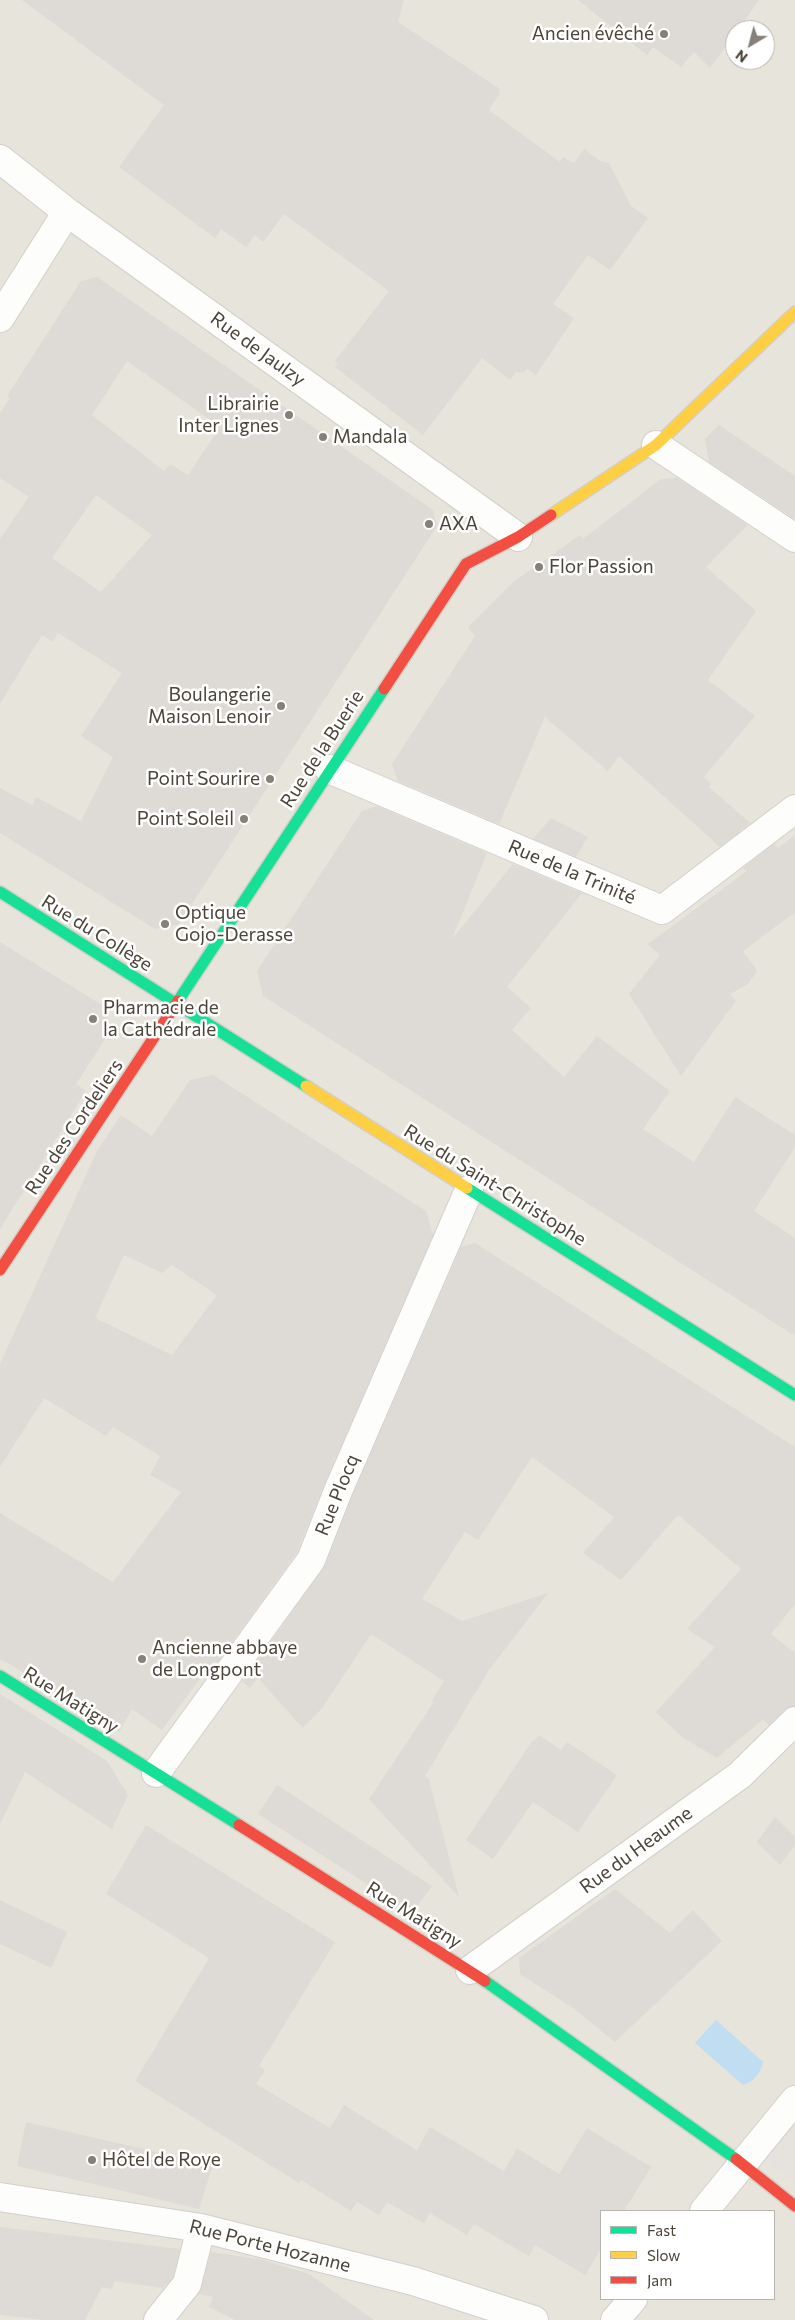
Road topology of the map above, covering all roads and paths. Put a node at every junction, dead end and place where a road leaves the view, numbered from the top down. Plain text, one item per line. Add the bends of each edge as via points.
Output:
1 (0, 159) edge
2 (67, 212) junction
3 (795, 312) edge
4 (0, 318) edge
5 (656, 445) junction
6 (518, 537) junction
7 (795, 538) edge
8 (329, 768) junction
9 (795, 810) edge
10 (0, 892) edge
11 (176, 1004) junction
12 (469, 1190) junction
13 (0, 1270) edge
14 (795, 1395) edge
15 (0, 1676) edge
16 (795, 1721) edge
17 (156, 1773) junction
18 (470, 1970) junction
19 (795, 2100) edge
20 (743, 2164) junction
21 (0, 2197) edge
22 (795, 2206) edge
23 (705, 2210) edge
24 (201, 2228) junction
25 (632, 2300) edge
26 (158, 2320) edge
27 (534, 2320) edge
28 (615, 2320) edge

1 - 2 street, Rue de Jaulzy
2 - 4 street
2 - 6 street, Rue de Jaulzy
3 - 5 street, Rue de la Buerie
5 - 6 street, Rue de la Buerie
5 - 7 street
6 - 8 street, Rue de la Buerie via 466,564
8 - 9 street, Rue de la Trinité via 662,910
8 - 11 street, Rue de la Buerie
10 - 11 street, Rue du Collège
11 - 12 street, Rue du Saint-Christophe
11 - 13 street, Rue des Cordeliers
12 - 14 street, Rue du Saint-Christophe
12 - 17 street, Rue Plocq via 311,1560
15 - 17 street, Rue Matigny
16 - 18 street, Rue du Heaume via 740,1775
17 - 18 street, Rue Matigny
18 - 20 street, Rue Matigny
19 - 20 street
20 - 22 street, Rue Matigny
20 - 23 street
21 - 24 street, Rue Porte Hozanne
24 - 26 street via 187,2284
24 - 27 street, Rue Porte Hozanne via 413,2281
25 - 28 street

